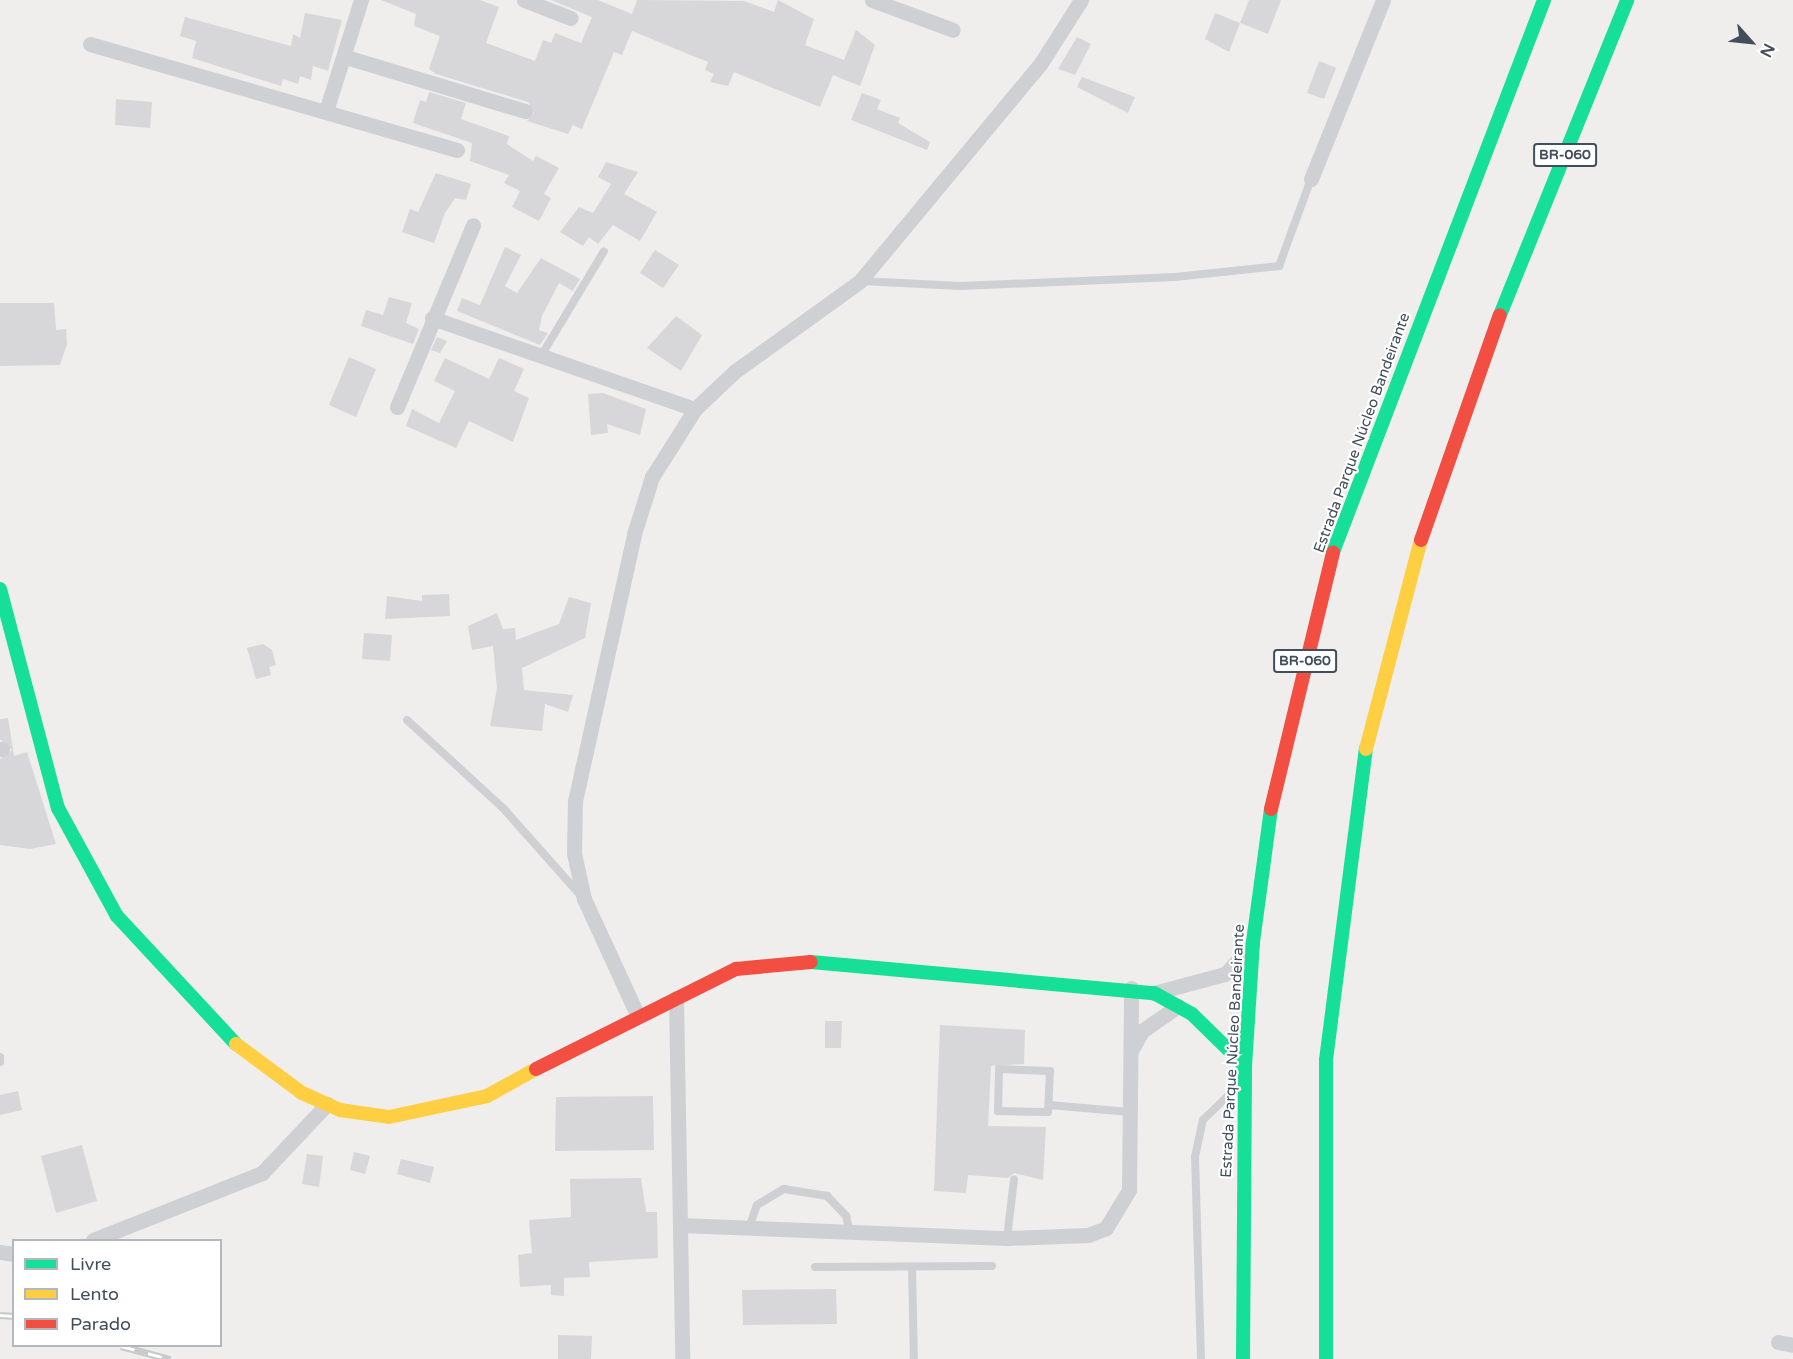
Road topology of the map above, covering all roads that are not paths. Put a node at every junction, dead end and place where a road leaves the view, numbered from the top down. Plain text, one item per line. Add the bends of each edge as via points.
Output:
1 (361, 0) edge
2 (524, 0) edge
3 (872, 0) edge
4 (1383, 0) edge
5 (1544, 0) edge
6 (1627, 0) edge
7 (1074, 4) edge
8 (571, 18) dead end
9 (953, 30) dead end
10 (90, 45) dead end
11 (346, 57) junction
12 (326, 111) junction
13 (525, 111) dead end
14 (458, 150) dead end
15 (1311, 179) joint
16 (473, 225) dead end
17 (604, 251) dead end
18 (860, 281) junction
19 (432, 318) junction
20 (541, 356) junction
21 (397, 407) dead end
22 (695, 409) junction
23 (0, 589) edge
24 (407, 720) dead end
25 (584, 899) junction
26 (1253, 942) junction
27 (1131, 988) junction
28 (1154, 993) junction
29 (676, 998) junction
30 (1178, 1006) junction
31 (637, 1014) junction
32 (1132, 1049) junction
33 (1245, 1066) junction
34 (1245, 1080) junction
35 (327, 1104) junction
36 (1049, 1105) junction
37 (1130, 1112) junction
38 (1014, 1179) dead end
39 (680, 1225) junction
40 (749, 1228) junction
41 (850, 1233) junction
42 (1007, 1238) junction
43 (96, 1239) edge
44 (992, 1266) dead end
45 (815, 1267) dead end
46 (912, 1267) junction
47 (682, 1359) edge
48 (914, 1359) edge
49 (1201, 1359) edge
50 (1242, 1359) edge
51 (1326, 1359) edge

1 - 11 street
2 - 8 street
3 - 9 street
4 - 15 street
5 - 26 main road, Estrada Parque Núcleo Bandeirante / BR-060 via 1336,541 1276,771
6 - 51 main road, BR-060 via 1502,310 1419,547 1359,777 1326,1060
7 - 18 street via 1041,63
10 - 12 street
11 - 12 street
11 - 13 street
12 - 14 street
15 - 18 lane via 1279,266 1175,277 961,286
16 - 19 street
17 - 20 lane
18 - 22 street via 766,346
19 - 20 street
19 - 21 street
20 - 22 street
22 - 25 street via 652,477 634,534 575,801 574,853
23 - 35 main road via 58,808 117,916 225,1036 302,1093
24 - 25 lane via 502,808
25 - 31 street
26 - 28 street via 1225,974
26 - 33 main road, Estrada Parque Núcleo Bandeirante / BR-060
27 - 28 main road
27 - 29 main road via 842,962 786,962 736,969
27 - 32 street
28 - 30 main road
29 - 31 main road
29 - 39 street
30 - 32 street via 1142,1031
30 - 33 main road via 1206,1025
31 - 35 main road via 487,1096 389,1117
32 - 37 street
33 - 34 main road, Estrada Parque Núcleo Bandeirante / BR-060
34 - 49 lane via 1203,1120 1195,1157
34 - 50 main road, Estrada Parque Núcleo Bandeirante / BR-060
35 - 43 street via 262,1173
36 - 36 lane via 1048,1112 998,1111 999,1070 1050,1071
36 - 37 lane
37 - 42 street via 1129,1190 1106,1228 1088,1235
38 - 42 lane
39 - 40 street
39 - 47 street
40 - 41 street
40 - 41 lane via 757,1205 784,1190 827,1196 846,1216
41 - 42 street
44 - 46 lane
45 - 46 lane
46 - 48 lane

